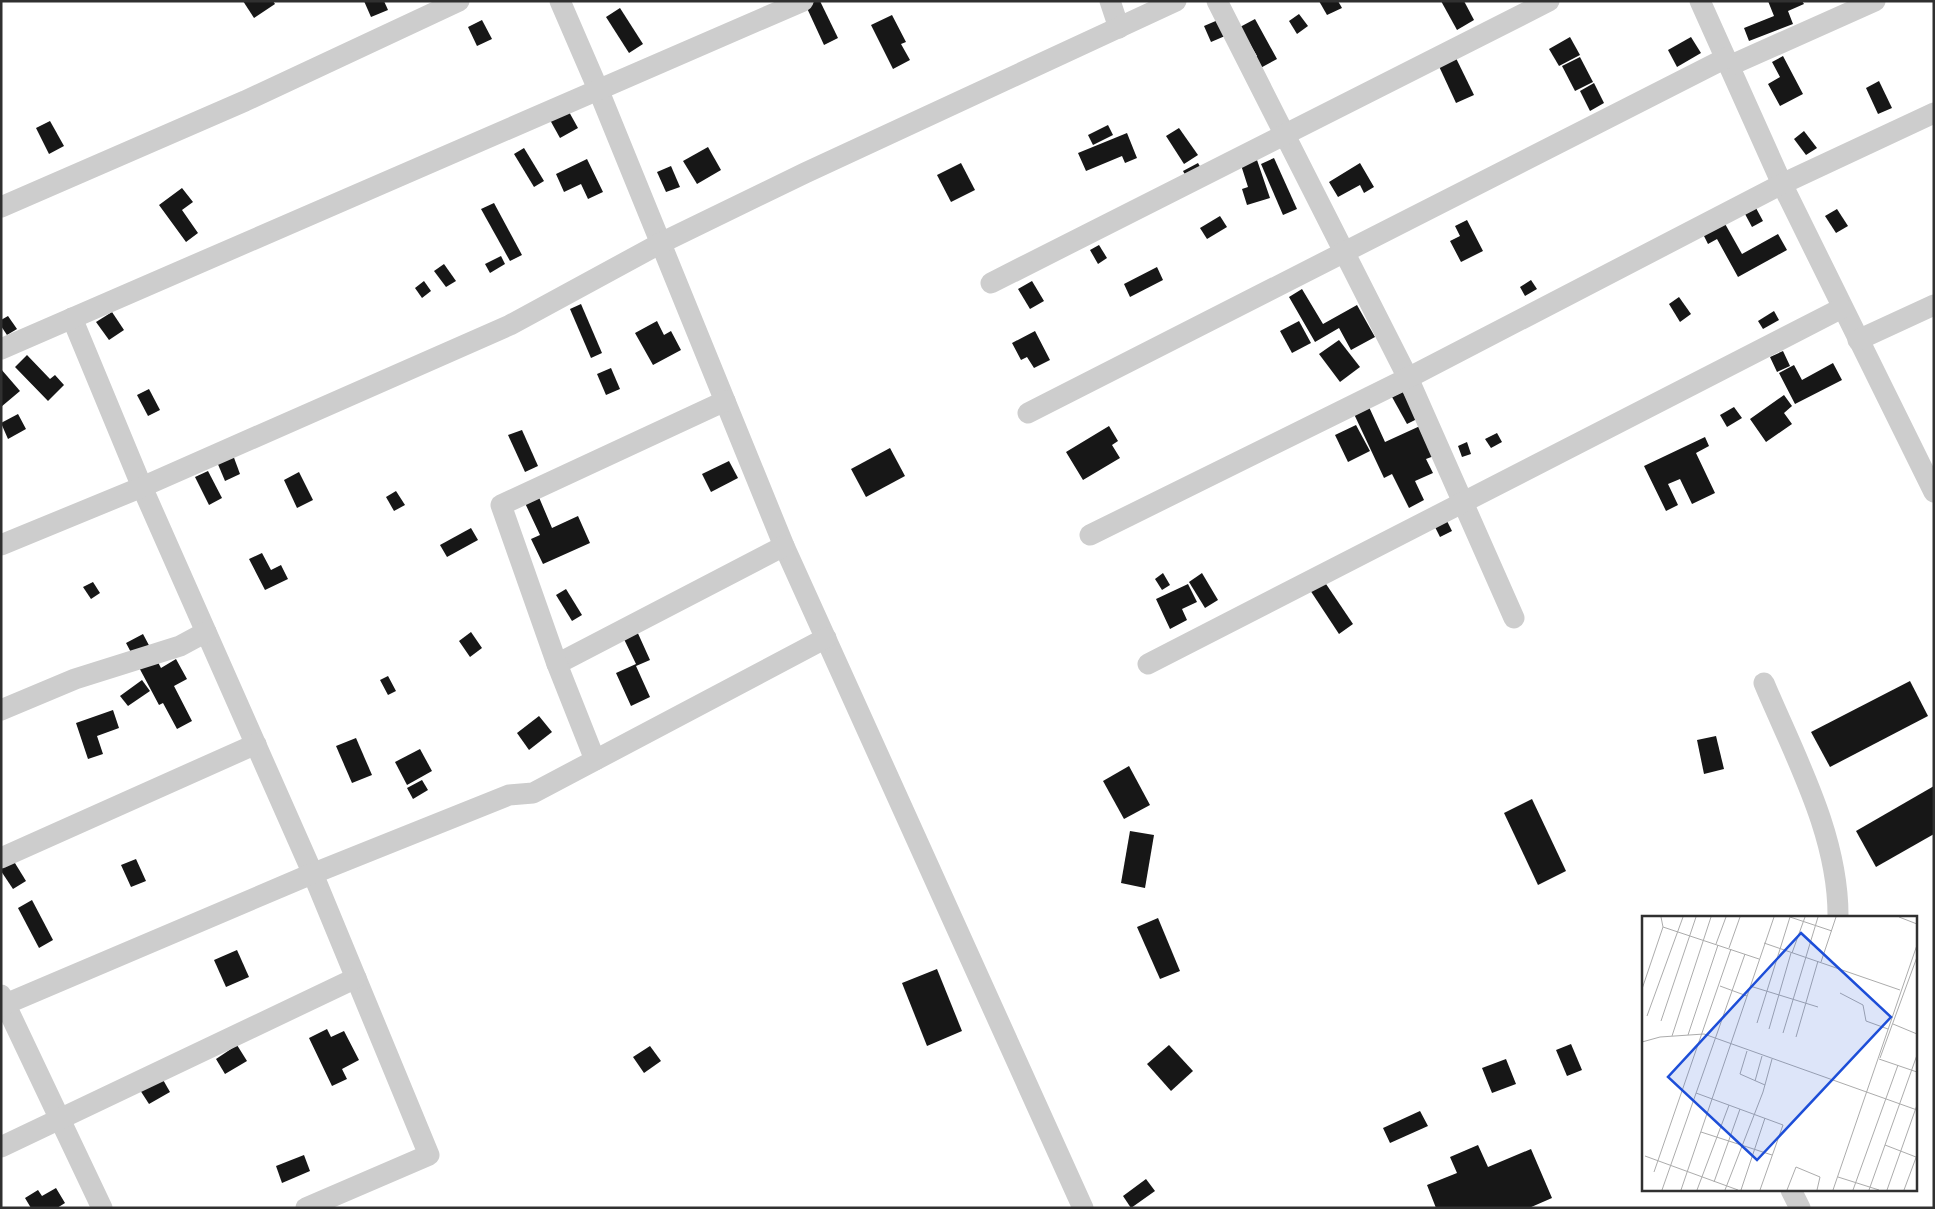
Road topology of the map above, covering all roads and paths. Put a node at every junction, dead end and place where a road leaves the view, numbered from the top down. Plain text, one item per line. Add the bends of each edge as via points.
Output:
1 (459, 1) edge
2 (560, 1) edge
3 (803, 1) edge
4 (1110, 1) edge
5 (1176, 1) edge
6 (1217, 1) edge
7 (1549, 1) edge
8 (1700, 1) edge
9 (1875, 1) edge
10 (1119, 28) junction
11 (1728, 62) junction
12 (598, 89) junction
13 (1934, 113) edge
14 (1284, 134) junction
15 (1782, 184) junction
16 (1, 207) edge
17 (661, 243) junction
18 (1346, 253) junction
19 (991, 283) dead end
20 (1934, 305) edge
21 (1842, 308) junction
22 (72, 318) junction
23 (1858, 340) junction
24 (1, 349) edge
25 (1408, 378) junction
26 (726, 400) junction
27 (1028, 413) dead end
28 (142, 486) junction
29 (1934, 492) edge
30 (1462, 502) junction
31 (1090, 535) dead end
32 (1, 545) edge
33 (784, 546) junction
34 (1514, 618) dead end
35 (206, 632) junction
36 (826, 638) junction
37 (557, 664) junction
38 (1148, 664) dead end
39 (1764, 683) dead end
40 (1, 710) edge
41 (256, 744) junction
42 (594, 760) junction
43 (1, 858) edge
44 (313, 874) junction
45 (1838, 916) edge
46 (356, 978) junction
47 (3, 1002) edge
48 (61, 1118) junction
49 (1, 1147) edge
50 (1793, 1192) edge
51 (102, 1208) edge
52 (306, 1208) edge
53 (1084, 1208) edge
54 (1800, 1208) edge

1 - 16 street via 245,101
2 - 12 street
3 - 12 street via 616,84
4 - 10 street
5 - 10 street
6 - 14 street
7 - 14 street
8 - 11 street
9 - 11 street
10 - 17 street
11 - 15 street
11 - 18 street
12 - 17 street
12 - 22 street
13 - 15 street
14 - 18 street
14 - 19 street
15 - 21 street
15 - 25 street
17 - 26 street
17 - 28 street via 510,325
18 - 25 street
18 - 27 street
20 - 23 street
21 - 23 street
21 - 30 street
22 - 24 street
22 - 28 street
23 - 29 street
25 - 30 street
25 - 31 street
26 - 33 street
26 - 37 street via 501,505
28 - 32 street
28 - 35 street
30 - 34 street
30 - 38 street
33 - 36 street
33 - 37 street
35 - 40 street via 180,646 75,679
35 - 41 street
36 - 42 street
36 - 53 street
37 - 42 street
39 - 45 street via 1825,830
41 - 43 street
41 - 44 street
42 - 44 street via 533,792 509,795
44 - 46 street
44 - 47 street
46 - 48 street
46 - 52 street via 429,1154
47 - 48 street
48 - 49 street
48 - 51 street
50 - 54 street

